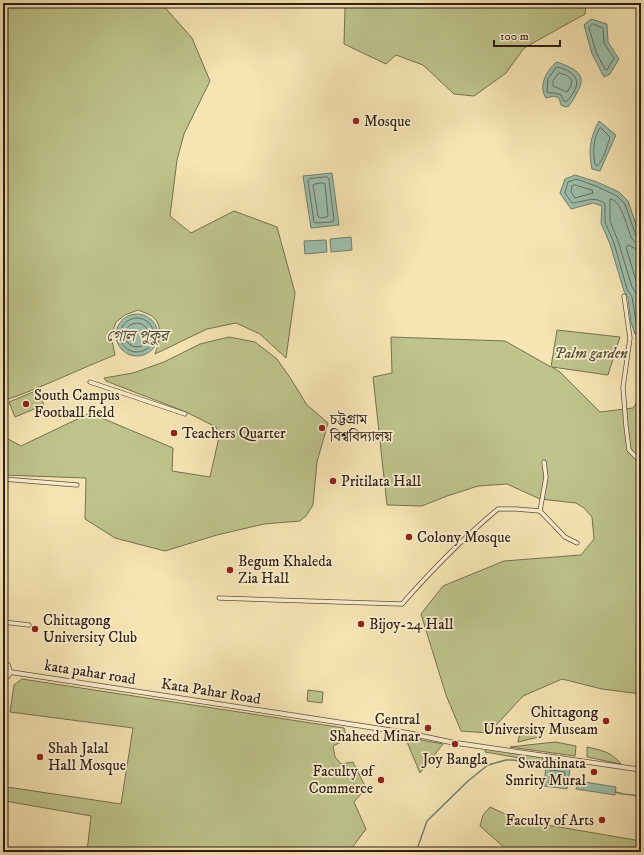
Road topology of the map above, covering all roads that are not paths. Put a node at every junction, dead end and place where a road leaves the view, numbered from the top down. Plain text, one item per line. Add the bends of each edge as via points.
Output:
1 (624, 296) dead end
2 (90, 382) dead end
3 (185, 414) dead end
4 (544, 462) dead end
5 (641, 462) edge
6 (3, 479) edge
7 (77, 485) dead end
8 (540, 511) junction
9 (577, 543) dead end
10 (219, 598) dead end
11 (3, 622) edge
12 (29, 625) dead end
13 (3, 663) edge
14 (10, 672) junction
15 (19, 673) dead end
16 (3, 678) edge
17 (387, 730) junction
18 (641, 763) edge

1 - 5 street via 630,338 623,387 626,426 629,450
2 - 3 street
4 - 8 street via 546,477
6 - 7 street
8 - 9 street via 565,537
8 - 10 street via 498,509 455,546 402,604
11 - 12 street
13 - 14 street via 9,667
14 - 16 street
14 - 17 street, Kata Pahar Road
15 - 17 street, kata pahar road
17 - 18 street, kata pahar road via 450,742 636,769

